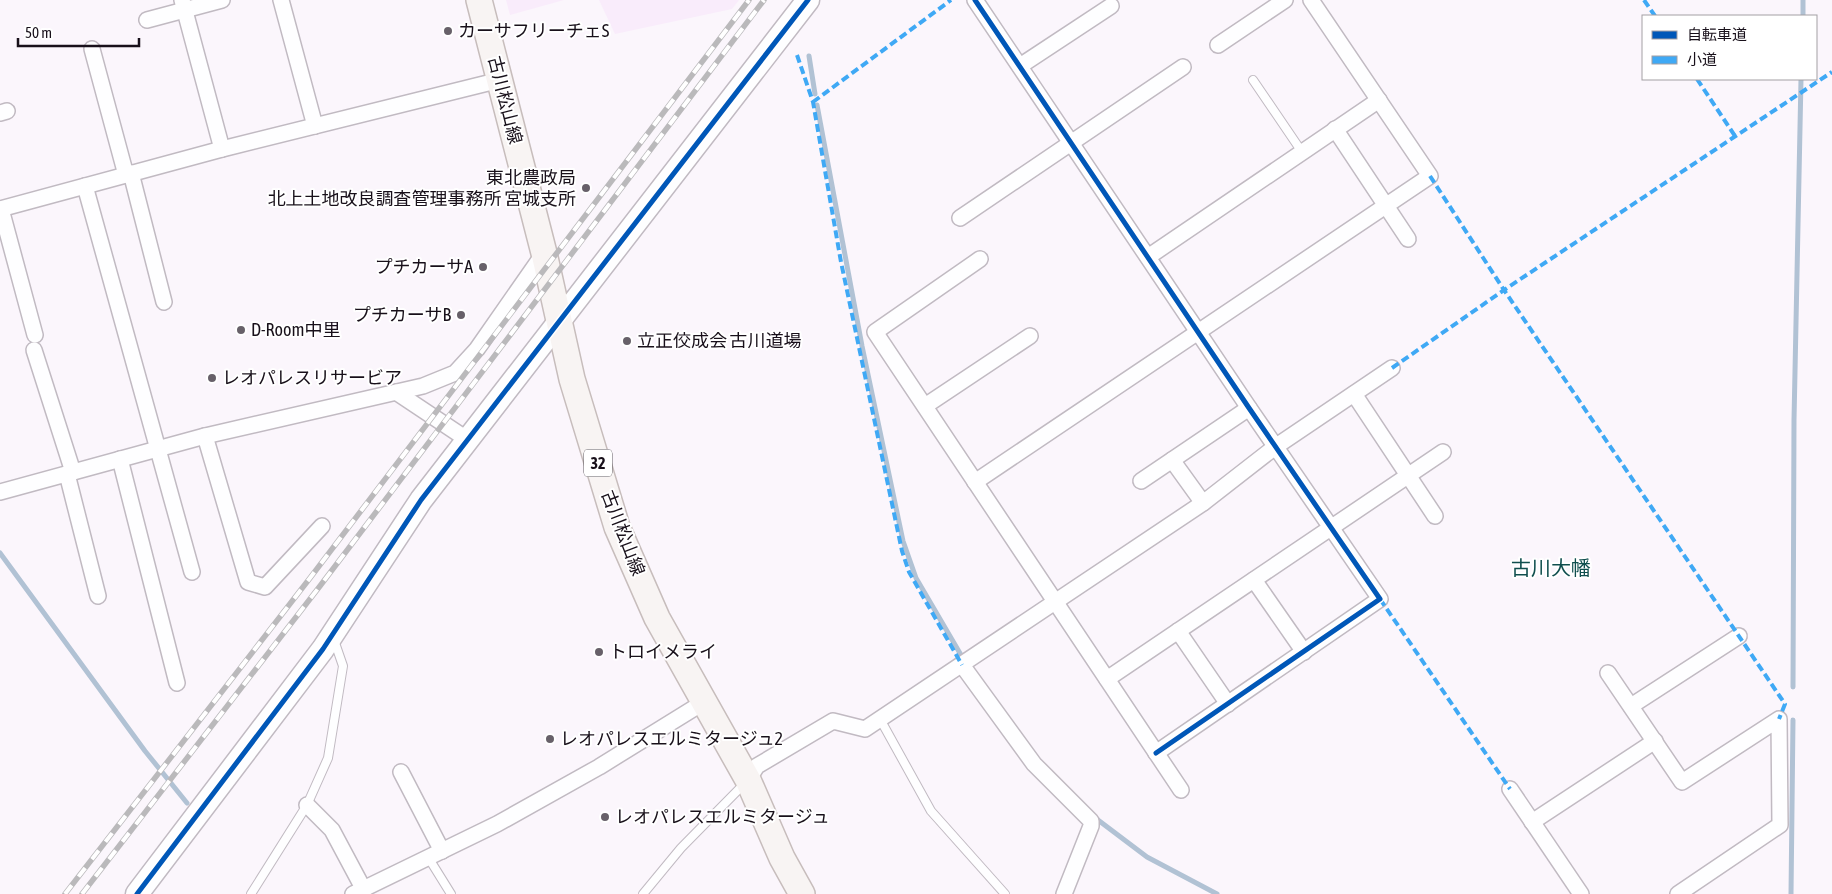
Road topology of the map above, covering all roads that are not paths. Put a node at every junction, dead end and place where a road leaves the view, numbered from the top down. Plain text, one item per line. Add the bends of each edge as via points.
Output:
1 (222, 0) edge
2 (281, 0) edge
3 (479, 0) edge
4 (808, 0) edge
5 (976, 0) edge
6 (1285, 0) edge
7 (1311, 0) edge
8 (183, 5) edge
9 (1112, 6) dead end
10 (147, 20) dead end
11 (1218, 45) dead end
12 (92, 48) dead end
13 (1020, 66) junction
14 (1183, 67) dead end
15 (500, 80) junction
16 (1253, 80) dead end
17 (1379, 100) junction
18 (315, 126) junction
19 (1335, 130) junction
20 (1071, 142) junction
21 (222, 149) junction
22 (1302, 152) junction
23 (128, 174) junction
24 (85, 186) junction
25 (1386, 205) junction
26 (0, 209) edge
27 (960, 218) dead end
28 (1408, 239) dead end
29 (544, 253) junction
30 (1148, 257) junction
31 (980, 259) dead end
32 (164, 302) dead end
33 (558, 324) junction
34 (1198, 332) junction
35 (35, 334) dead end
36 (1030, 336) dead end
37 (34, 350) dead end
38 (1392, 368) dead end
39 (396, 392) junction
40 (1354, 394) junction
41 (925, 406) junction
42 (1249, 408) junction
43 (205, 436) junction
44 (468, 440) junction
45 (1276, 447) junction
46 (158, 449) junction
47 (1444, 452) dead end
48 (120, 459) junction
49 (1172, 460) junction
50 (70, 473) junction
51 (1409, 476) junction
52 (1141, 481) dead end
53 (975, 482) junction
54 (0, 492) edge
55 (1203, 503) junction
56 (1436, 516) dead end
57 (322, 526) dead end
58 (1331, 528) junction
59 (192, 572) dead end
60 (1254, 580) junction
61 (98, 596) dead end
62 (1056, 602) junction
63 (1178, 631) junction
64 (332, 635) junction
65 (1739, 636) dead end
66 (1304, 652) junction
67 (962, 665) junction
68 (1608, 673) dead end
69 (1107, 679) junction
70 (178, 683) dead end
71 (704, 702) junction
72 (1228, 704) junction
73 (1631, 706) junction
74 (880, 719) junction
75 (1655, 741) junction
76 (1156, 753) junction
77 (402, 772) dead end
78 (748, 780) junction
79 (1510, 789) dead end
80 (1181, 790) dead end
81 (307, 805) junction
82 (1532, 822) junction
83 (435, 854) junction
84 (358, 892) edge
85 (137, 894) edge
86 (251, 894) edge
87 (451, 894) edge
88 (643, 894) edge
89 (802, 894) edge
90 (1005, 894) edge
91 (1064, 894) edge
92 (1581, 894) edge
93 (1678, 894) edge

1 - 8 street
2 - 18 street
3 - 15 main road, 古川松山線 / 32
4 - 33 street
5 - 13 street
6 - 11 street
7 - 17 street
8 - 10 street
8 - 21 street
9 - 13 street
12 - 23 street
13 - 20 street
14 - 20 street
15 - 18 street
15 - 29 main road, 古川松山線 / 32
16 - 22 lane
17 - 19 street
17 - 25 street via 1430,176
18 - 21 street
19 - 22 street
19 - 25 street
20 - 27 street
20 - 30 street
21 - 23 street
22 - 30 street
23 - 24 street
23 - 32 street
24 - 26 street
24 - 46 street
25 - 28 street
25 - 34 street
26 - 35 street
29 - 33 main road, 古川松山線 / 32
29 - 39 street via 477,349 455,373 423,386
30 - 34 street
31 - 41 street via 874,332
33 - 44 street
33 - 71 main road, 古川松山線 / 32 via 617,527 657,618
34 - 42 street
34 - 53 street
36 - 41 street
37 - 50 street
38 - 40 street
39 - 43 street
39 - 44 street
40 - 45 street
40 - 51 street
41 - 53 street
42 - 45 street
42 - 49 street
43 - 46 street
43 - 57 street via 248,582 264,587
44 - 64 street via 421,500
45 - 55 street
45 - 58 street
46 - 48 street
46 - 59 street
47 - 51 street
48 - 50 street
48 - 70 street
49 - 52 street
49 - 55 street
50 - 54 street
50 - 61 street
51 - 56 street
51 - 58 street
53 - 62 street
55 - 62 street
58 - 60 street
58 - 66 street via 1380,599
60 - 63 street
60 - 66 street
62 - 67 street
62 - 69 street
63 - 69 street
63 - 72 street
64 - 81 lane via 343,666 328,758
64 - 85 street
65 - 73 street
66 - 72 street
67 - 74 street
67 - 91 street via 1034,764 1091,821
68 - 73 street
69 - 76 street
71 - 78 main road, 古川松山線 / 32
71 - 83 street via 599,767 497,824
72 - 76 street
73 - 75 street
74 - 78 street via 865,729 833,721 757,766
74 - 90 lane via 931,811
75 - 82 street
75 - 93 street via 1682,782 1779,719 1780,825
76 - 80 street
77 - 83 street
78 - 88 lane via 681,848
78 - 89 main road, 古川松山線 / 32 via 782,858
79 - 82 street
81 - 84 street via 332,830
81 - 86 lane
82 - 92 street
83 - 84 street
83 - 87 lane

